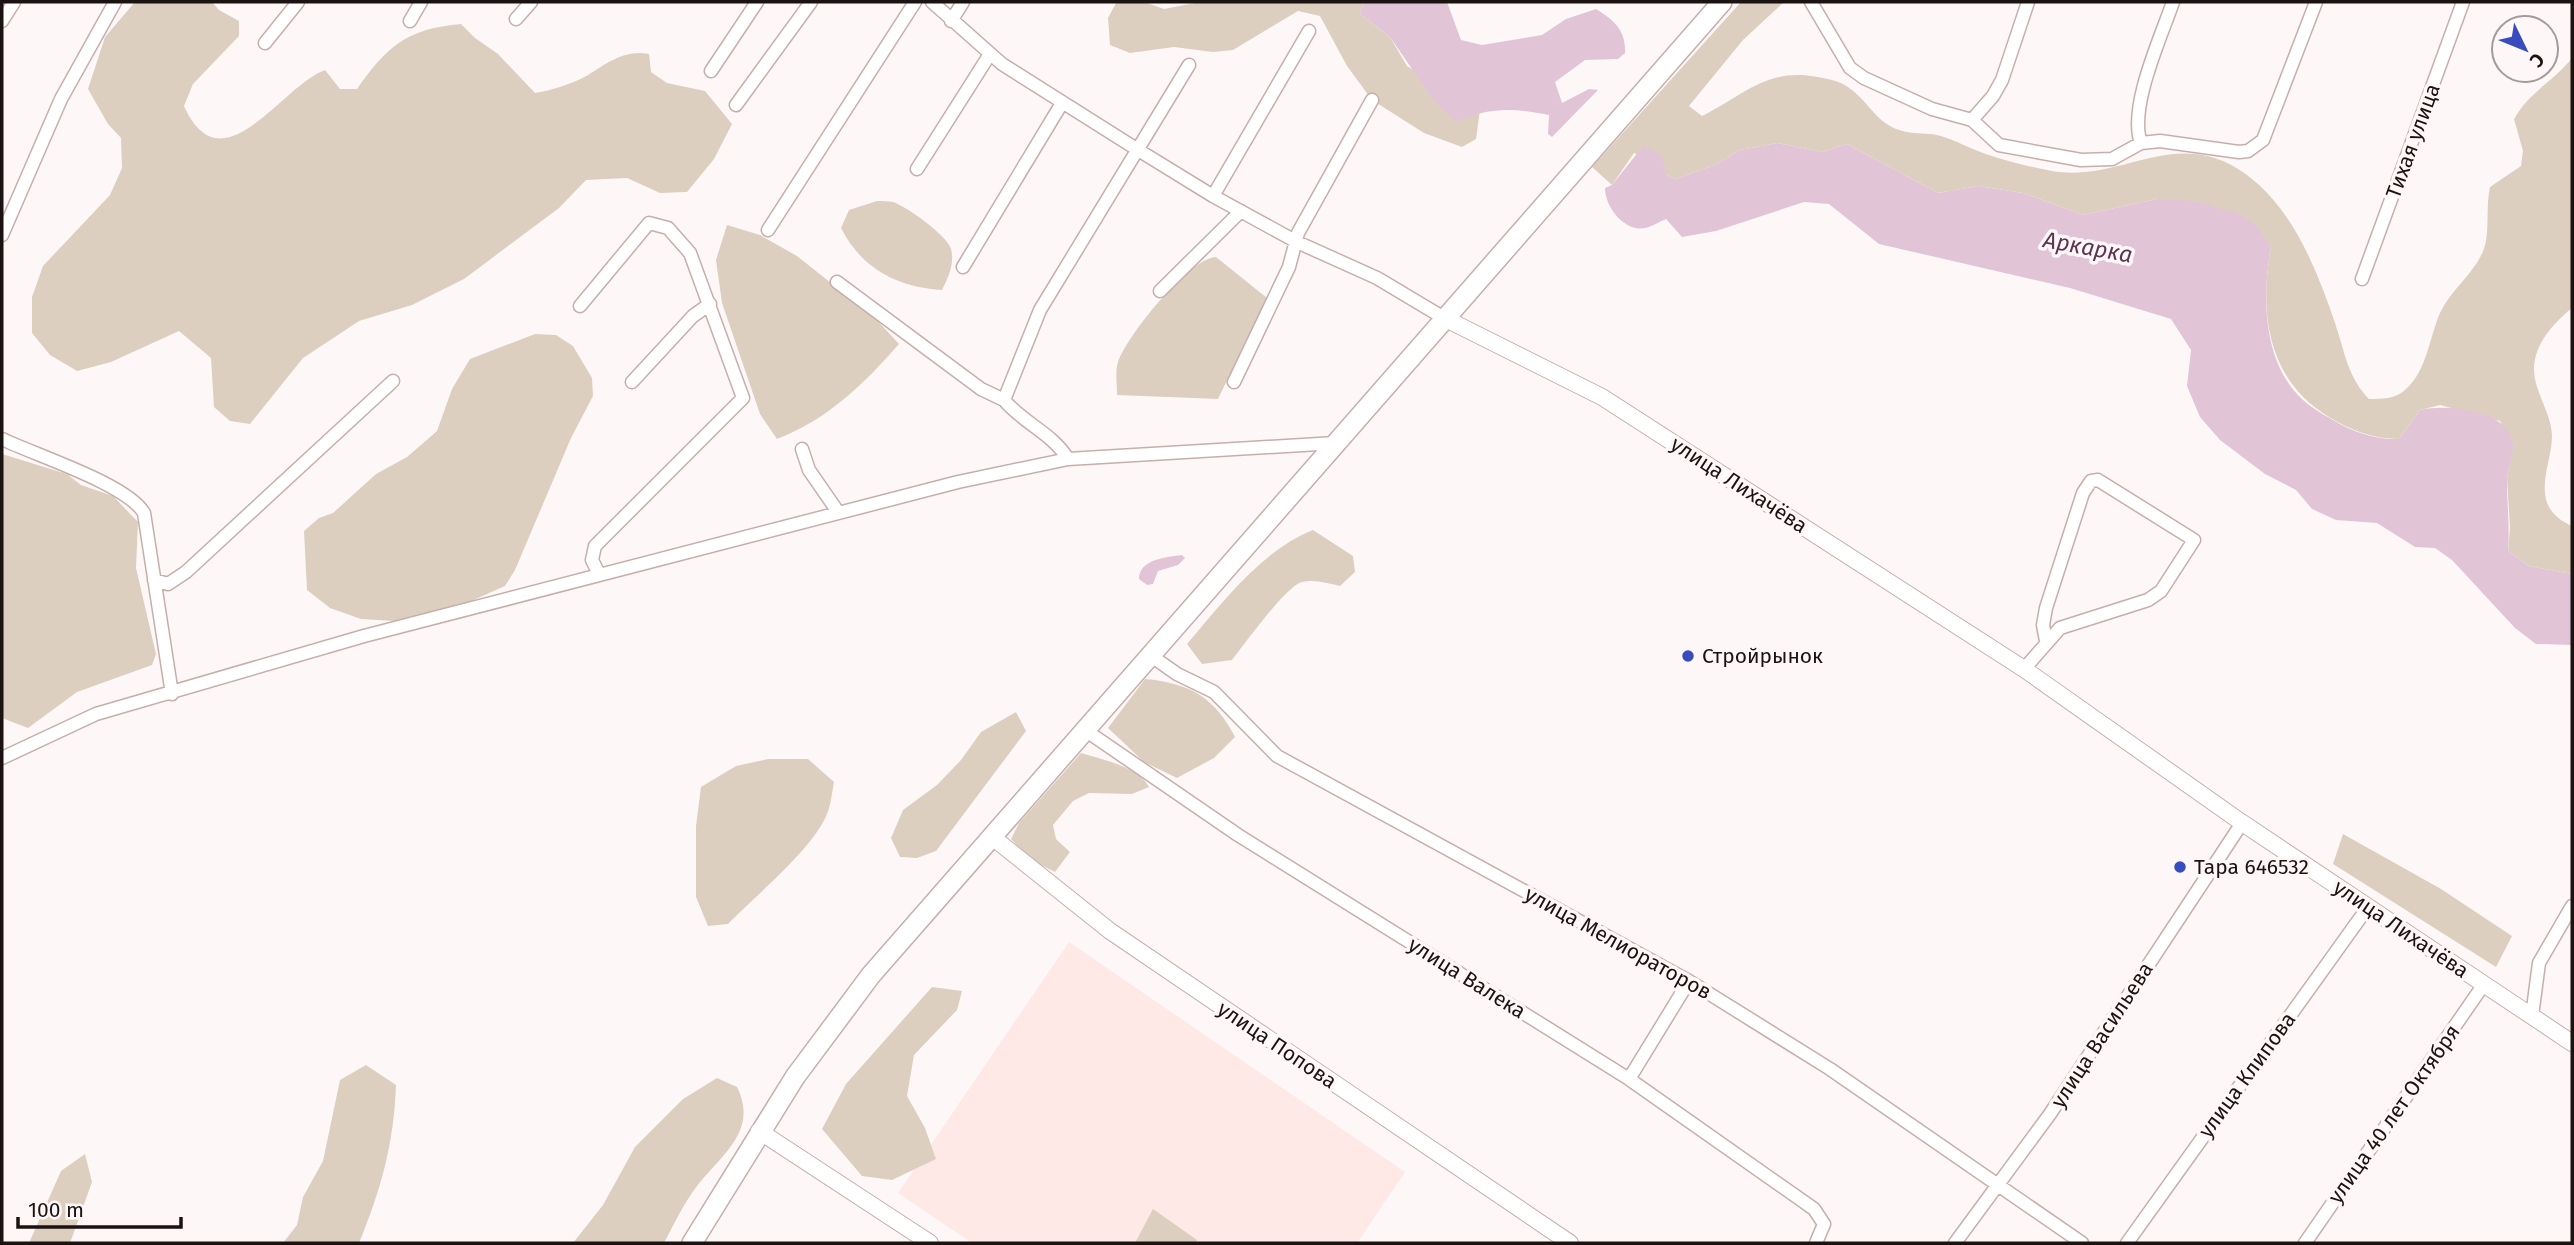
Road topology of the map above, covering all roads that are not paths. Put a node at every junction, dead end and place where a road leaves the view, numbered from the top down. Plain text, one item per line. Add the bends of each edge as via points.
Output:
1 (14, 2) edge
2 (115, 2) edge
3 (298, 2) edge
4 (421, 2) edge
5 (531, 2) edge
6 (757, 2) edge
7 (811, 2) edge
8 (915, 2) edge
9 (932, 2) edge
10 (962, 2) edge
11 (1722, 2) edge
12 (1811, 2) edge
13 (2028, 2) edge
14 (2173, 2) edge
15 (2316, 2) edge
16 (2463, 2) edge
17 (516, 19) dead end
18 (410, 20) dead end
19 (2, 21) edge
20 (951, 21) junction
21 (1309, 31) dead end
22 (265, 43) dead end
23 (990, 54) junction
24 (1189, 65) dead end
25 (711, 71) dead end
26 (1372, 100) dead end
27 (1062, 103) junction
28 (736, 105) dead end
29 (1972, 120) junction
30 (2141, 143) junction
31 (1139, 151) junction
32 (917, 169) dead end
33 (1213, 196) junction
34 (1241, 211) junction
35 (768, 230) dead end
36 (2, 235) edge
37 (1297, 242) junction
38 (963, 267) dead end
39 (2362, 279) dead end
40 (837, 282) dead end
41 (1160, 291) dead end
42 (710, 304) junction
43 (580, 306) dead end
44 (1444, 318) junction
45 (393, 381) dead end
46 (632, 382) dead end
47 (1234, 382) dead end
48 (1004, 400) junction
49 (2, 439) edge
50 (1335, 443) junction
51 (802, 449) dead end
52 (1068, 459) junction
53 (838, 512) junction
54 (599, 574) junction
55 (154, 580) junction
56 (2046, 641) junction
57 (1150, 655) junction
58 (2024, 669) junction
59 (172, 694) junction
60 (1085, 730) junction
61 (2, 758) edge
62 (2242, 823) junction
63 (991, 836) junction
64 (2572, 906) edge
65 (2368, 907) junction
66 (1689, 981) junction
67 (2484, 984) junction
68 (2532, 1016) junction
69 (2572, 1043) edge
70 (1629, 1079) junction
71 (759, 1130) junction
72 (1996, 1185) junction
73 (692, 1243) edge
74 (930, 1243) edge
75 (1570, 1243) edge
76 (1816, 1243) edge
77 (1955, 1243) edge
78 (2082, 1243) edge
79 (2127, 1243) edge
80 (2305, 1243) edge

1 - 19 street
2 - 36 street via 61,99
3 - 22 street
4 - 18 street
5 - 17 street
6 - 25 street
7 - 28 street
8 - 35 street
9 - 20 street
10 - 20 street
11 - 44 main road
12 - 29 street via 1840,54 1857,73 1932,108
13 - 29 street via 2002,80
14 - 30 street via 2145,84 2137,133
15 - 30 street via 2263,140 2239,152 2179,141
16 - 39 street, Тихая улица
20 - 23 street
21 - 33 street
23 - 27 street
23 - 32 street
24 - 31 street
26 - 37 street
27 - 31 street
27 - 38 street
29 - 30 street via 1999,145 2081,160 2112,159
31 - 33 street
31 - 48 street via 1040,310
33 - 34 street
34 - 37 street
34 - 41 street
37 - 44 street via 1377,278
37 - 47 street
40 - 48 street via 981,389
42 - 43 street via 690,253 668,228 649,223
42 - 46 street via 693,316
42 - 54 street via 743,398 595,545 592,560
44 - 50 main road
44 - 58 street, улица Лихачёва via 1602,397
45 - 55 street via 186,572 167,584
48 - 52 street via 1059,444
49 - 55 street via 137,502 144,513
50 - 52 street
50 - 57 main road
51 - 53 street via 809,470
52 - 53 street
53 - 54 street
54 - 59 street via 363,636
55 - 59 street
56 - 56 street via 2060,628 2148,600 2161,591 2194,540 2098,480 2091,481 2083,493 2046,608
56 - 58 street
57 - 60 main road
57 - 66 street, улица Мелиораторов via 1214,692 1277,756
58 - 62 street, улица Лихачёва
59 - 61 street via 96,714
60 - 63 main road
60 - 70 street, улица Валека via 1238,835
62 - 65 street, улица Лихачёва
62 - 72 street, улица Васильева via 2050,1115
63 - 71 main road via 849,1003
63 - 75 street, улица Попова via 1110,931
64 - 68 street via 2539,963
65 - 67 street, улица Лихачёва
65 - 79 street, улица Клипова
66 - 70 street
66 - 72 street, улица Мелиораторов via 1830,1069
67 - 68 street, улица Лихачёва
67 - 80 street, улица 40 лет Октября
68 - 69 street, улица Лихачёва
70 - 76 street, улица Валека via 1814,1209 1824,1224
71 - 73 main road
71 - 74 street
72 - 77 street, улица Васильева
72 - 78 street, улица Мелиораторов

